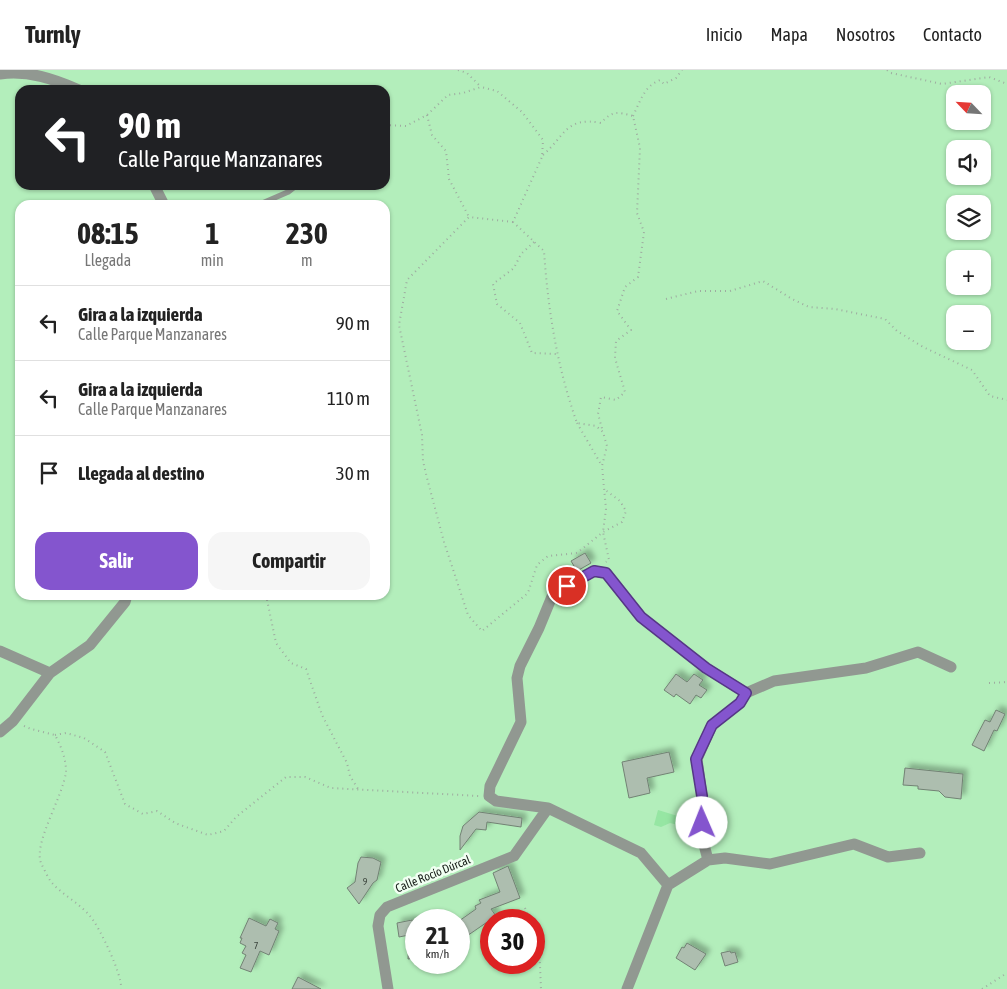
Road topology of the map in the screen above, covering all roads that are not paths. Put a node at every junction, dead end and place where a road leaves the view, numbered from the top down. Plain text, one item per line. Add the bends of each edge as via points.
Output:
1 (0, 74) edge
2 (67, 85) edge
3 (291, 190) edge
4 (270, 200) edge
5 (126, 600) edge
6 (0, 651) edge
7 (951, 667) dead end
8 (50, 673) junction
9 (746, 693) junction
10 (0, 732) edge
11 (548, 808) junction
12 (920, 853) dead end
13 (708, 860) junction
14 (668, 885) junction
15 (388, 989) edge
16 (628, 989) edge

1 - 2 street via 13,72 51,78
3 - 4 lane
5 - 8 street via 90,645
6 - 8 street
7 - 9 street via 918,652 866,668 774,681
8 - 10 street
9 - 11 street via 706,668 641,617 606,573 594,571 553,594 520,666 517,678 521,722 490,786 489,796 496,801
9 - 13 street via 740,703 712,725 696,759 702,796 702,837
11 - 14 street via 641,853
11 - 15 street, Calle Rocío Dúrcal via 514,856 387,907 380,915 378,926
12 - 13 street via 888,857 854,844 770,864 725,858
13 - 14 street
14 - 16 street

